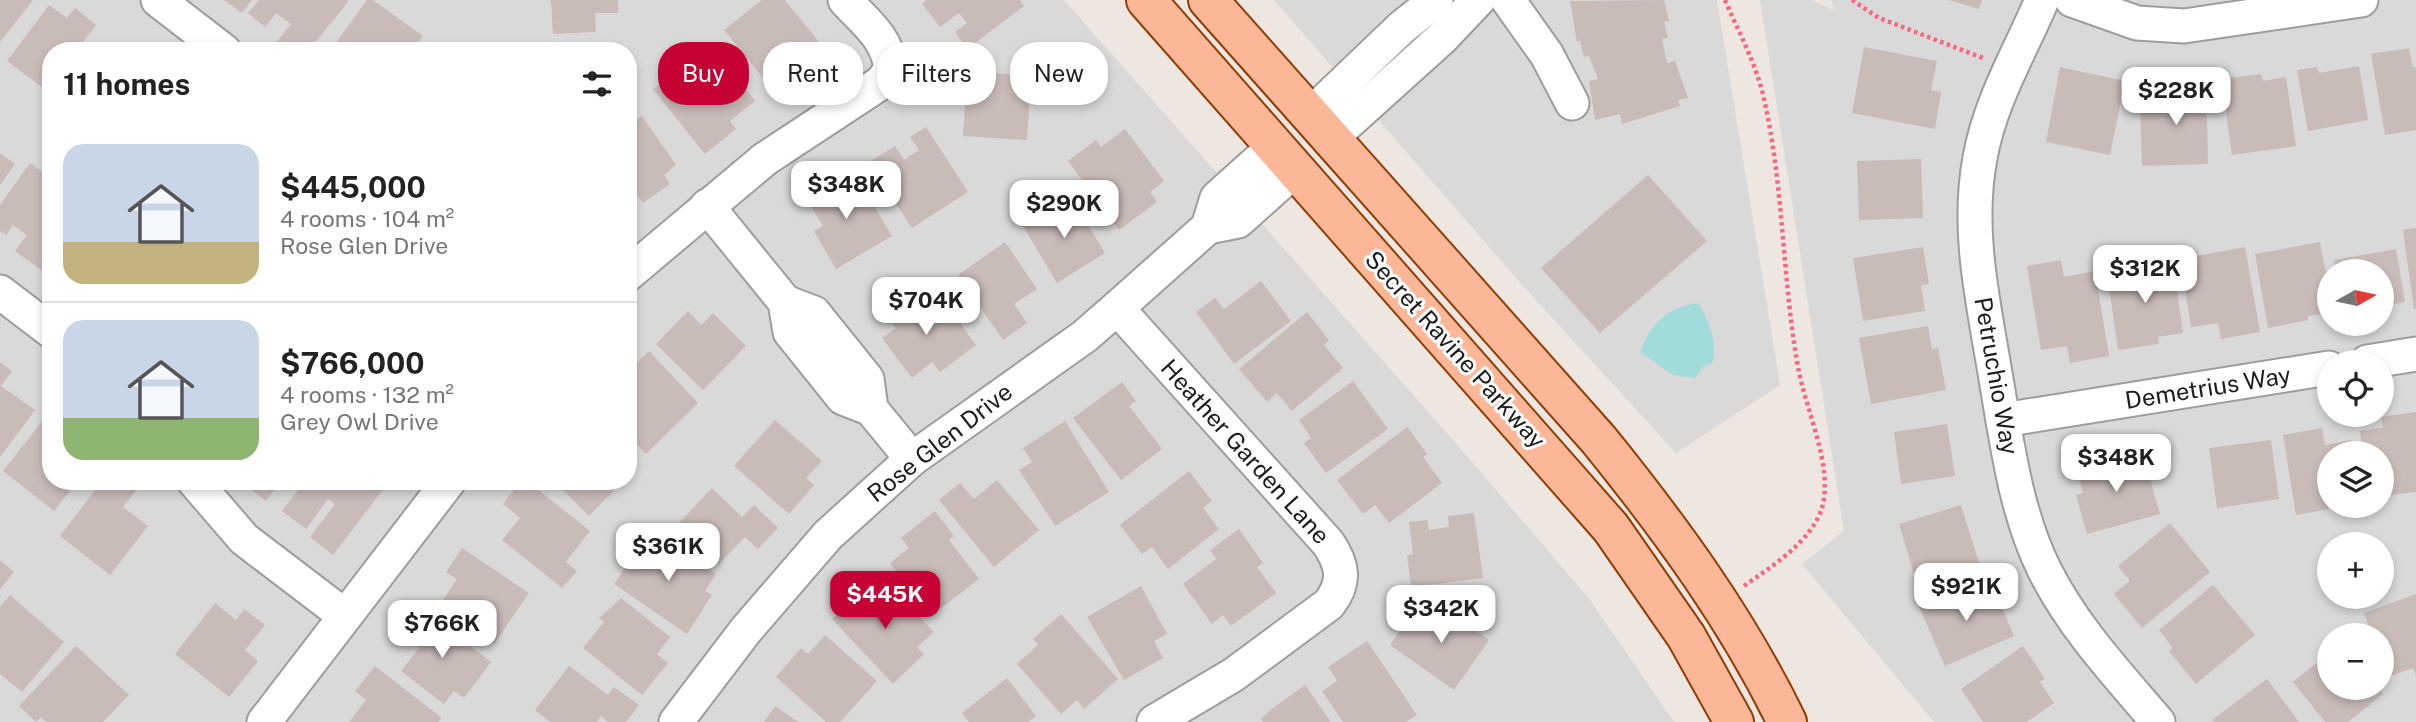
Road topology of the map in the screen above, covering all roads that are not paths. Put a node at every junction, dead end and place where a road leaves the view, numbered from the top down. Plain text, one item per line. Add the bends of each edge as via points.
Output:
1 (158, 0) edge
2 (845, 0) edge
3 (1146, 0) edge
4 (1208, 0) edge
5 (1436, 0) edge
6 (1478, 0) edge
7 (1508, 0) edge
8 (2042, 0) edge
9 (2072, 0) edge
10 (2361, 0) edge
11 (213, 42) edge
12 (1572, 103) dead end
13 (1321, 127) junction
14 (1285, 158) junction
15 (708, 206) junction
16 (637, 266) edge
17 (0, 292) edge
18 (1117, 308) junction
19 (42, 324) edge
20 (2416, 355) edge
21 (2394, 358) edge
22 (2317, 370) edge
23 (2003, 420) junction
24 (912, 459) junction
25 (202, 490) edge
26 (442, 490) edge
27 (345, 616) junction
28 (264, 722) edge
29 (676, 722) edge
30 (1154, 722) edge
31 (1734, 722) edge
32 (1787, 722) edge
33 (2158, 722) edge

1 - 11 street
2 - 15 street via 881,37 891,69 882,82 814,124
3 - 14 main road, Secret Ravine Parkway
4 - 13 main road, Secret Ravine Parkway
5 - 13 street via 1401,27
6 - 13 street via 1443,37
7 - 12 street via 1547,55
8 - 23 street, Petruchio Way via 2010,69 1980,156 1974,214 1980,282
9 - 10 street via 2137,23 2184,26
13 - 14 main road
13 - 32 main road, Secret Ravine Parkway via 1599,440 1691,558
14 - 18 street, Rose Glen Drive via 1238,221 1208,227
14 - 31 main road, Secret Ravine Parkway via 1611,528 1686,636
15 - 16 street
15 - 24 street via 785,302 814,313 832,360 867,379 872,409
17 - 19 street
18 - 24 street, Rose Glen Drive via 1085,336
18 - 30 street, Heather Garden Lane via 1328,543 1342,575 1339,591 1329,604 1233,675
20 - 21 street
22 - 23 street, Demetrius Way
23 - 33 street, Petruchio Way via 2018,496 2043,568 2083,632
24 - 29 street, Rose Glen Drive via 828,535
25 - 27 street via 244,539
26 - 27 street
27 - 28 street

